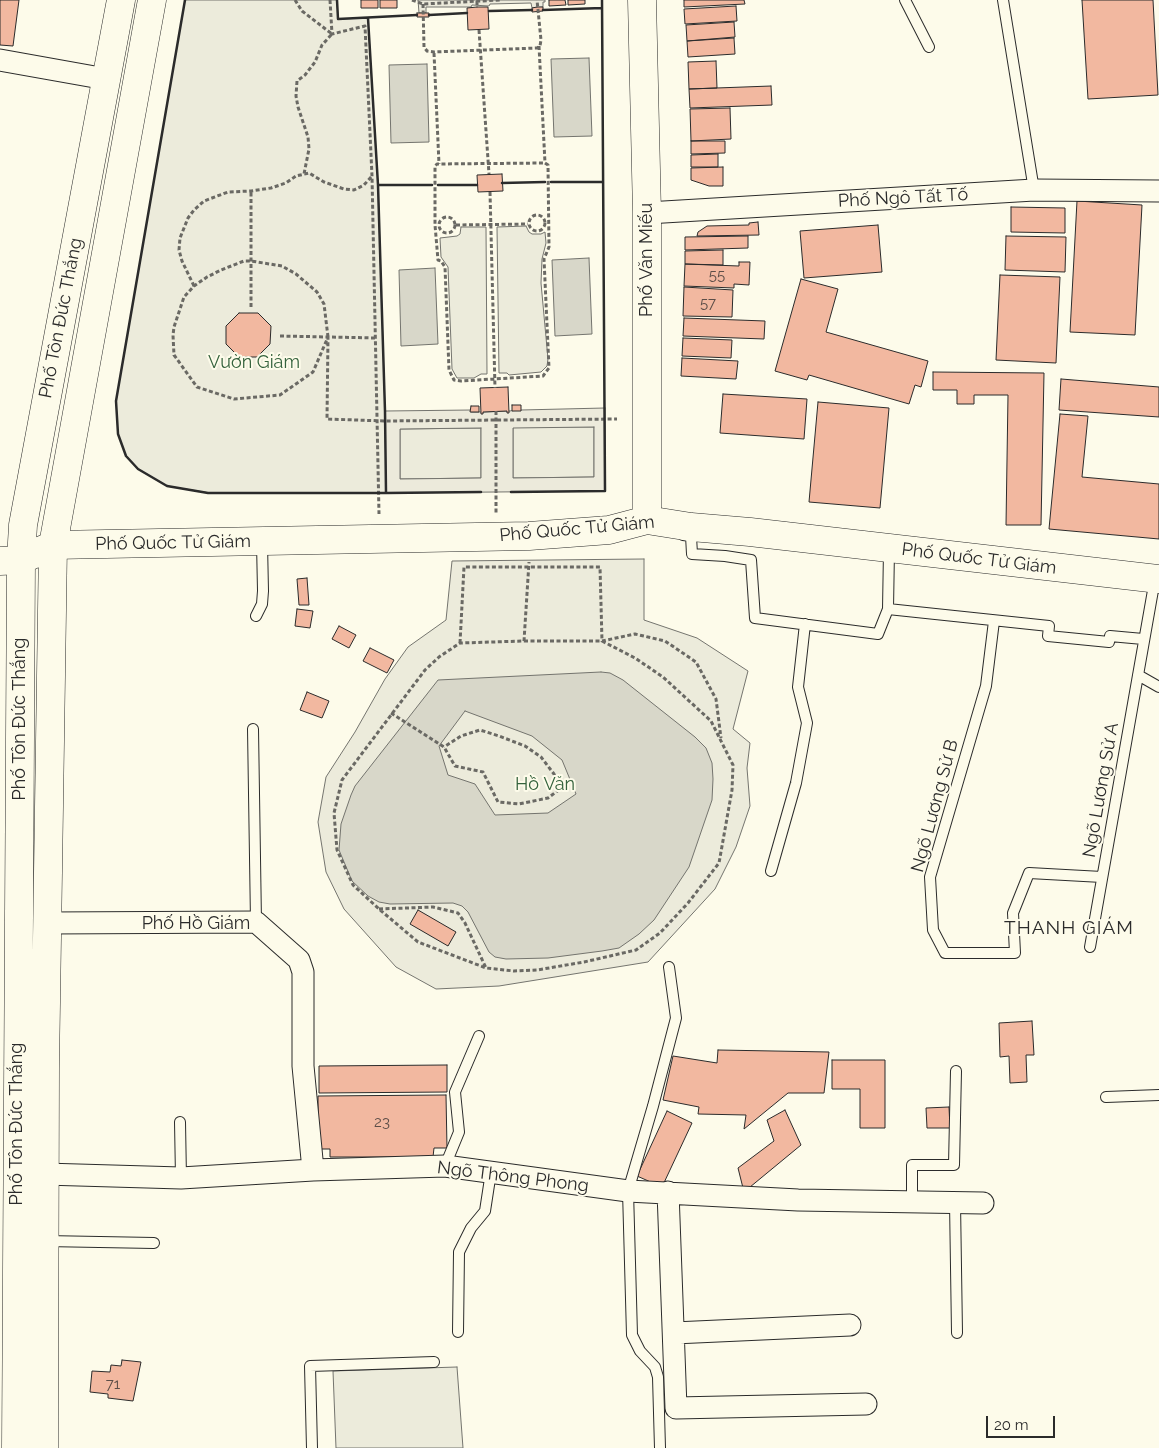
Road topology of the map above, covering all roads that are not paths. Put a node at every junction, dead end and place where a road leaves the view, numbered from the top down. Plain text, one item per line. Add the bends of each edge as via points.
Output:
1 (121, 0) edge
2 (152, 0) edge
3 (642, 0) edge
4 (904, 0) edge
5 (1004, 0) edge
6 (929, 48) dead end
7 (0, 60) edge
8 (106, 79) junction
9 (1034, 190) junction
10 (1159, 191) edge
11 (647, 213) junction
12 (11, 524) edge
13 (643, 525) junction
14 (673, 535) dead end
15 (262, 541) junction
16 (53, 545) junction
17 (889, 548) junction
18 (10, 560) edge
19 (1157, 579) edge
20 (888, 609) junction
21 (256, 616) dead end
22 (994, 621) junction
23 (805, 624) junction
24 (1143, 639) junction
25 (1138, 675) junction
26 (1159, 687) edge
27 (253, 729) dead end
28 (771, 871) dead end
29 (1102, 877) junction
30 (256, 922) junction
31 (47, 923) junction
32 (1090, 947) dead end
33 (669, 967) dead end
34 (18, 1015) junction
35 (46, 1016) junction
36 (479, 1036) dead end
37 (956, 1071) dead end
38 (1159, 1095) edge
39 (1106, 1097) dead end
40 (180, 1122) dead end
41 (445, 1166) junction
42 (313, 1170) junction
43 (491, 1172) junction
44 (44, 1174) junction
45 (181, 1178) junction
46 (628, 1191) junction
47 (668, 1192) junction
48 (912, 1202) junction
49 (955, 1202) junction
50 (983, 1203) dead end
51 (44, 1241) junction
52 (154, 1244) dead end
53 (44, 1306) junction
54 (8, 1307) edge
55 (850, 1325) dead end
56 (458, 1332) dead end
57 (674, 1333) junction
58 (957, 1333) dead end
59 (434, 1362) dead end
60 (866, 1404) dead end
61 (16, 1448) edge
62 (44, 1448) edge
63 (312, 1448) edge
64 (660, 1448) edge

1 - 8 main road, Phố Tôn Đức Thắng
2 - 16 main road, Phố Tôn Đức Thắng
3 - 11 main road, Phố Văn Miếu
4 - 6 lane
5 - 9 lane
7 - 8 street
8 - 12 main road, Phố Tôn Đức Thắng
9 - 10 street, Phố Ngô Tất Tố
9 - 11 street, Phố Ngô Tất Tố
11 - 13 main road, Phố Văn Miếu
12 - 16 main road
12 - 18 main road, Phố Tôn Đức Thắng
13 - 15 main road, Phố Quốc Tử Giám via 529,536
13 - 17 main road, Phố Quốc Tử Giám
14 - 23 lane via 691,536 692,554 751,560 755,618
15 - 16 main road, Phố Quốc Tử Giám
15 - 21 lane via 262,604
16 - 18 main road
16 - 31 main road, Phố Tôn Đức Thắng
17 - 19 main road, Phố Quốc Tử Giám
17 - 20 lane
18 - 34 main road, Phố Tôn Đức Thắng
19 - 24 lane, Ngõ Lương Sử A
20 - 22 lane
20 - 23 lane via 878,634
22 - 24 lane via 1049,626 1048,636 1109,642 1110,636
22 - 29 lane, Ngõ Lương Sử B via 986,686 930,877 934,930 945,953 1015,954 1013,913 1029,873
23 - 28 lane via 798,687 807,723 796,783
24 - 25 lane, Ngõ Lương Sử A
25 - 26 lane
25 - 29 lane, Ngõ Lương Sử A
27 - 30 lane
29 - 32 lane, Ngõ Lương Sử A
30 - 31 street, Phố Hồ Giám
30 - 42 street, Phố Hồ Giám via 299,960 303,972 303,1066
31 - 35 main road, Phố Tôn Đức Thắng
33 - 46 lane via 676,1018
34 - 35 main road
34 - 54 main road, Phố Tôn Đức Thắng
35 - 44 main road, Phố Tôn Đức Thắng
36 - 41 lane via 455,1092 459,1132
37 - 48 lane via 954,1165 912,1165
38 - 39 lane
40 - 45 lane
41 - 42 street, Ngõ Thông Phong
41 - 43 street, Ngõ Thông Phong
42 - 45 street, Ngõ Thông Phong
43 - 46 street, Ngõ Thông Phong
43 - 56 lane via 486,1211 471,1228 459,1252
44 - 45 street, Ngõ Thông Phong
44 - 51 main road, Phố Tôn Đức Thắng
46 - 47 street, Ngõ Thông Phong
46 - 64 lane via 632,1335 640,1351 655,1366 658,1377
47 - 48 street, Ngõ Thông Phong via 798,1200
47 - 57 street
48 - 49 street, Ngõ Thông Phong
49 - 50 street, Ngõ Thông Phong
49 - 58 lane
51 - 52 lane
51 - 53 main road, Phố Tôn Đức Thắng
53 - 54 street
53 - 62 main road, Phố Tôn Đức Thắng
54 - 61 main road, Phố Tôn Đức Thắng
55 - 57 street
57 - 60 street via 676,1408
59 - 63 lane via 310,1366

